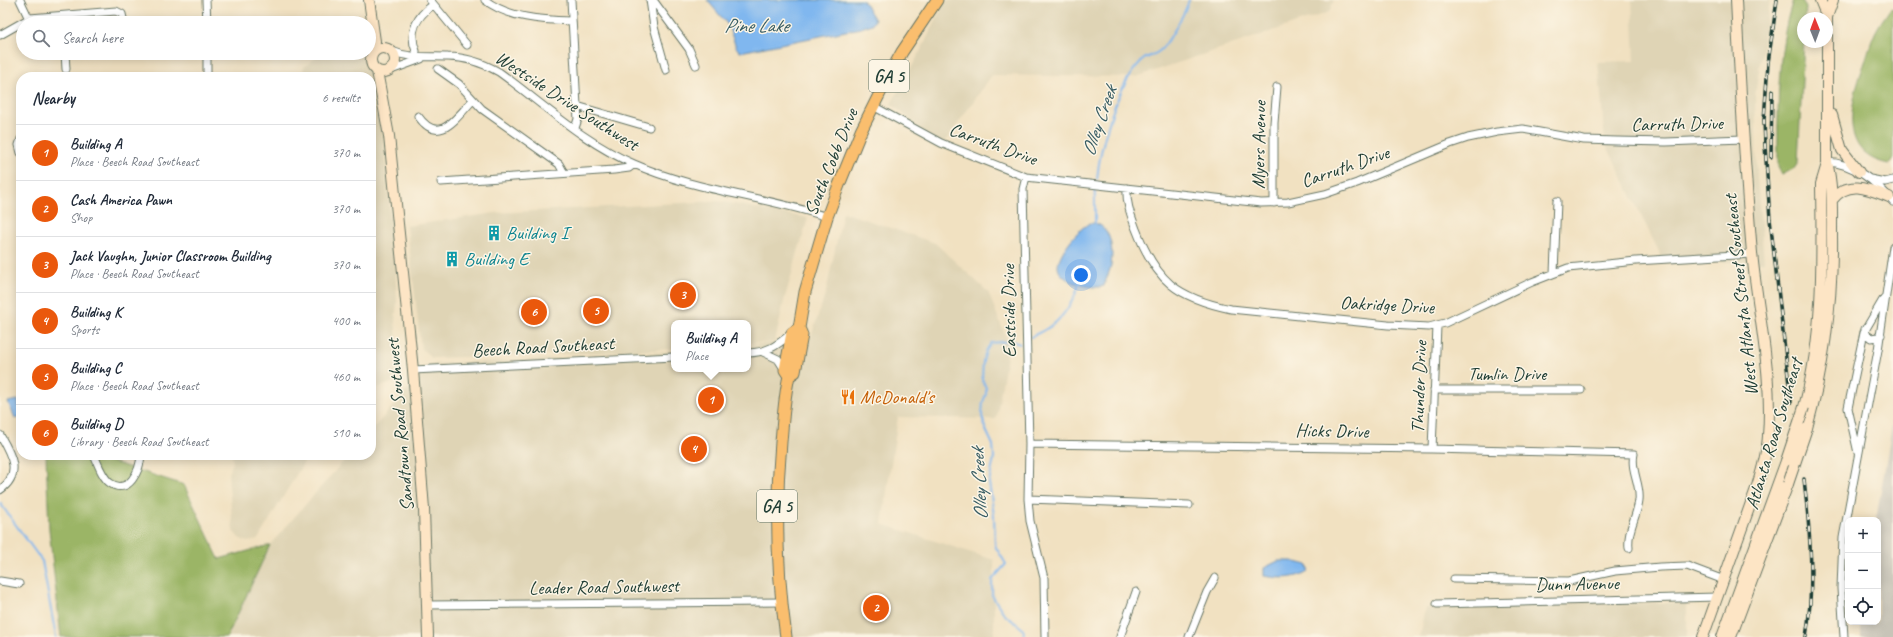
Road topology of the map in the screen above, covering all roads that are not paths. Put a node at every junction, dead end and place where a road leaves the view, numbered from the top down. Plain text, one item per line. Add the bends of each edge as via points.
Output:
1 (20, 0) edge
2 (206, 0) edge
3 (369, 0) edge
4 (484, 0) edge
5 (571, 0) edge
6 (650, 0) edge
7 (653, 0) edge
8 (1736, 0) edge
9 (1820, 0) edge
10 (1833, 0) edge
11 (933, 1) edge
12 (431, 2) edge
13 (371, 11) junction
14 (1826, 12) edge
15 (1829, 12) edge
16 (28, 16) edge
17 (74, 16) edge
18 (122, 16) edge
19 (207, 16) edge
20 (372, 16) edge
21 (373, 16) edge
22 (376, 21) edge
23 (571, 21) junction
24 (16, 28) edge
25 (0, 35) edge
26 (467, 45) dead end
27 (1828, 48) edge
28 (390, 50) junction
29 (376, 51) edge
30 (416, 51) dead end
31 (427, 57) junction
32 (65, 60) edge
33 (207, 60) edge
34 (372, 60) edge
35 (696, 65) dead end
36 (66, 69) dead end
37 (438, 69) dead end
38 (666, 70) dead end
39 (385, 71) junction
40 (207, 72) edge
41 (1276, 87) dead end
42 (1828, 95) junction
43 (472, 100) junction
44 (576, 106) junction
45 (873, 106) junction
46 (418, 116) dead end
47 (649, 126) dead end
48 (574, 128) junction
49 (1743, 139) junction
50 (1827, 162) junction
51 (634, 164) junction
52 (1859, 172) junction
53 (564, 173) junction
54 (1026, 177) junction
55 (1868, 179) junction
56 (1893, 180) edge
57 (442, 182) dead end
58 (1128, 188) junction
59 (1891, 199) edge
60 (1832, 200) junction
61 (1557, 201) dead end
62 (1274, 203) junction
63 (827, 217) junction
64 (1893, 247) edge
65 (1752, 254) junction
66 (1554, 273) junction
67 (1884, 298) junction
68 (1437, 326) junction
69 (1865, 329) junction
70 (795, 330) junction
71 (1881, 335) junction
72 (763, 352) junction
73 (751, 353) edge
74 (671, 357) edge
75 (413, 370) junction
76 (787, 373) junction
77 (1434, 390) junction
78 (1581, 390) dead end
79 (0, 435) edge
80 (1029, 444) junction
81 (1432, 449) junction
82 (1858, 458) junction
83 (96, 460) edge
84 (140, 460) edge
85 (0, 490) edge
86 (1028, 499) junction
87 (1189, 505) dead end
88 (1629, 548) dead end
89 (1215, 578) dead end
90 (1454, 579) dead end
91 (1724, 580) junction
92 (0, 581) edge
93 (20, 584) dead end
94 (1136, 592) dead end
95 (1718, 597) junction
96 (782, 602) junction
97 (1437, 604) dead end
98 (427, 605) junction
99 (428, 637) edge
100 (786, 637) edge
101 (1045, 637) edge
102 (1120, 637) edge
103 (1189, 637) edge
104 (1703, 637) edge
105 (1722, 637) edge
106 (1731, 637) edge
107 (1844, 637) edge

1 - 16 street
2 - 19 street
3 - 13 street
4 - 23 street via 503,10 521,15
5 - 23 street
6 - 38 street
7 - 35 street via 689,49
8 - 49 street, West Atlanta Street Southeast
9 - 14 street, Atlanta Road Southeast
10 - 15 street, Atlanta Road Southeast
11 - 45 main road, South Cobb Drive / GA 5
12 - 26 street
12 - 30 street via 416,24 413,39
13 - 20 street
13 - 21 street
17 - 18 street via 116,11
22 - 28 street
23 - 44 street
24 - 25 street
27 - 42 street, Atlanta Road Southeast
28 - 29 street via 380,48
28 - 31 street, Westside Drive Southwest via 407,56
28 - 39 street via 396,62
31 - 39 street, Westside Drive Southwest
31 - 48 street, Westside Drive Southwest via 460,58 491,67
32 - 36 street
33 - 40 street
34 - 39 street via 371,63
37 - 43 street via 459,84
39 - 75 street, Sandtown Road Southwest via 386,114
41 - 62 street, Myers Avenue
42 - 50 street, Atlanta Road Southeast
42 - 52 street via 1842,150
43 - 46 street via 450,123 438,130 429,128
43 - 53 street via 559,164
44 - 47 street
44 - 48 street via 578,119
45 - 54 street, Carruth Drive via 941,143
45 - 63 main road, South Cobb Drive / GA 5
48 - 51 street, Westside Drive Southwest
49 - 62 street, Carruth Drive via 1666,142 1584,140 1523,129 1497,132 1450,144 1325,194
49 - 65 street, West Atlanta Street Southeast
50 - 52 street via 1840,162
50 - 60 street, Atlanta Road Southeast via 1832,182
50 - 105 street, Atlanta Road Southeast, bridge via 1821,184 1821,302 1812,377 1786,461
51 - 53 street via 629,168 614,170
51 - 63 street, Westside Drive Southwest via 681,180
52 - 55 street
53 - 57 street
54 - 58 street, Carruth Drive
54 - 80 street, Eastside Drive via 1023,189
55 - 56 street via 1885,182
55 - 59 street
58 - 62 street, Carruth Drive
58 - 68 street, Oakridge Drive via 1127,204 1143,247 1165,278 1177,290 1195,300 1231,309 1388,325
59 - 60 street via 1858,186 1841,191
60 - 106 street, Atlanta Road Southeast, bridge via 1831,306 1821,375 1788,484
61 - 66 street
63 - 70 main road, South Cobb Drive / GA 5
64 - 67 street
65 - 66 street, Oakridge Drive via 1592,264
65 - 91 street, West Atlanta Street Southeast via 1766,360 1768,437 1757,486
66 - 68 street, Oakridge Drive
67 - 69 street
67 - 71 street
68 - 77 street, Thunder Drive
69 - 71 street via 1866,334 1872,338
69 - 82 street via 1848,408 1856,437
70 - 72 street via 777,345
70 - 76 main road, South Cobb Drive / GA 5 via 802,335 795,372
71 - 82 street
72 - 73 street
72 - 76 street via 778,359
74 - 75 street, Beech Road Southeast
75 - 98 street, Sandtown Road Southwest via 422,479
76 - 96 main road, South Cobb Drive / GA 5 via 778,494
77 - 78 street, Tumlin Drive
77 - 81 street, Thunder Drive
79 - 85 street via 11,454 13,466 10,479
80 - 81 street, Hicks Drive
80 - 86 street, Eastside Drive
81 - 88 street, Hicks Drive via 1634,454 1633,468 1639,486 1639,499 1628,539
82 - 107 street via 1842,550
83 - 84 street via 106,479 121,486 128,484 136,474
86 - 87 street
86 - 101 street, Eastside Drive via 1030,521 1044,578
89 - 103 street
90 - 91 street via 1569,581 1615,571 1688,566
91 - 95 street, West Atlanta Street Southeast
92 - 93 street
94 - 102 street
95 - 97 street, Dunn Avenue
95 - 104 street, West Atlanta Street Southeast
96 - 98 street, Leader Road Southwest
96 - 100 main road, South Cobb Drive / GA 5
98 - 99 street, Sandtown Road Southwest

